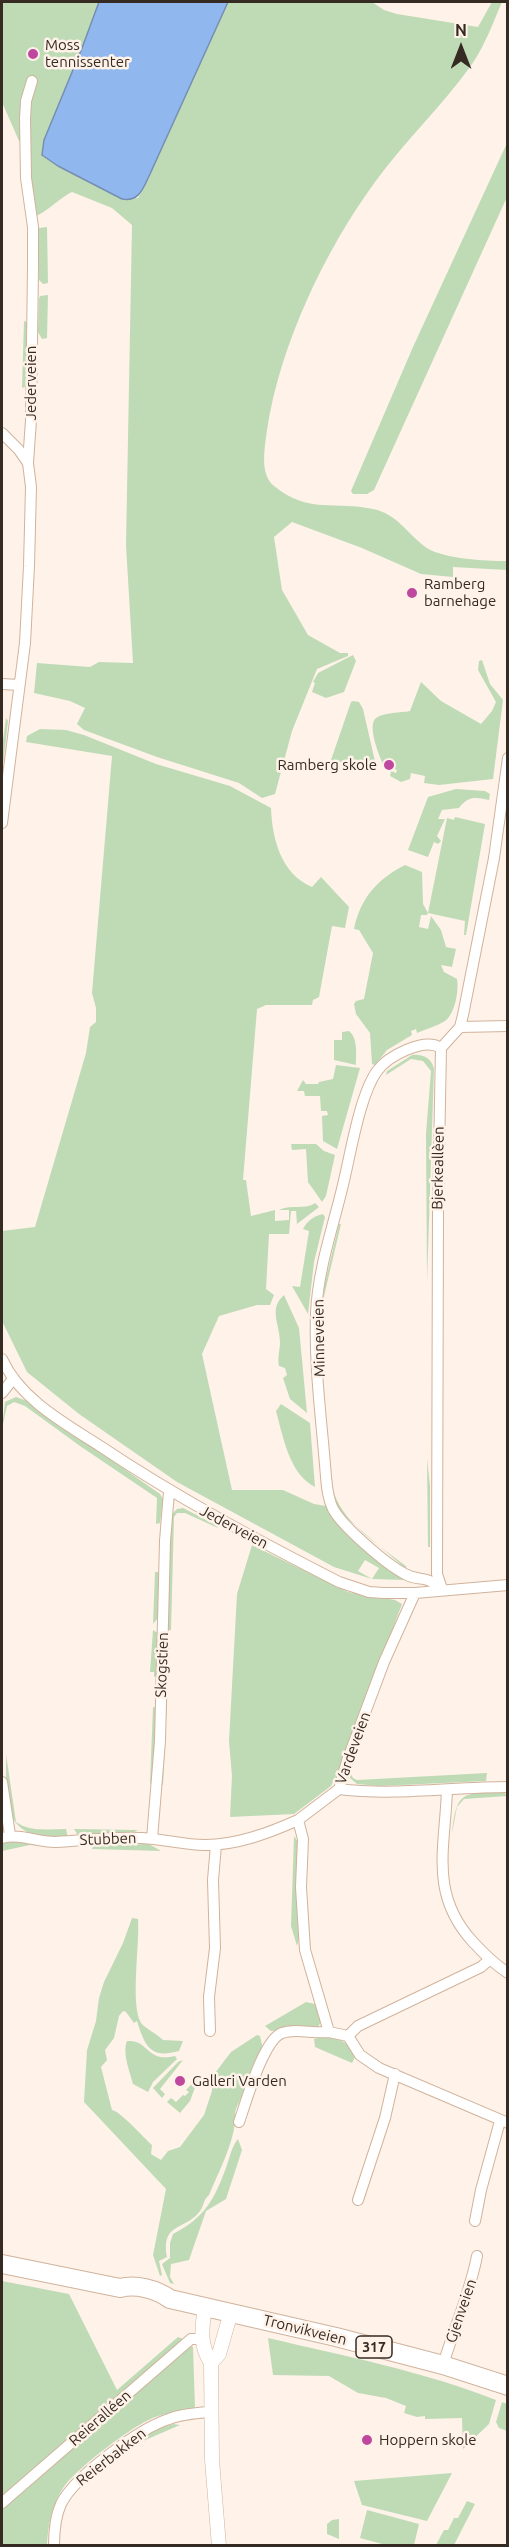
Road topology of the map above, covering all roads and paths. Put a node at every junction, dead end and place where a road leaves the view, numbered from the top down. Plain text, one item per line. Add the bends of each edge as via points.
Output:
1 (32, 81) dead end
2 (2, 433) edge
3 (28, 463) junction
4 (2, 684) edge
5 (19, 685) junction
6 (507, 758) edge
7 (2, 823) edge
8 (507, 1026) edge
9 (460, 1027) junction
10 (441, 1048) junction
11 (2, 1359) edge
12 (13, 1379) junction
13 (2, 1393) edge
14 (169, 1492) junction
15 (507, 1585) edge
16 (442, 1589) junction
17 (415, 1593) junction
18 (2, 1782) edge
19 (507, 1787) edge
20 (339, 1789) junction
21 (447, 1790) junction
22 (298, 1820) junction
23 (6, 1837) edge
24 (152, 1839) junction
25 (216, 1845) junction
26 (489, 1960) junction
27 (507, 1972) edge
28 (210, 2031) dead end
29 (329, 2032) junction
30 (348, 2037) junction
31 (395, 2074) junction
32 (239, 2122) dead end
33 (504, 2122) edge
34 (358, 2200) dead end
35 (476, 2221) dead end
36 (477, 2256) dead end
37 (2, 2264) edge
38 (205, 2307) junction
39 (231, 2312) junction
40 (201, 2339) junction
41 (211, 2362) junction
42 (443, 2365) junction
43 (507, 2386) edge
44 (210, 2412) junction
45 (2, 2504) edge
46 (54, 2546) edge
47 (219, 2546) edge

1 - 3 street, Jederveien via 25,119 26,178 33,227
2 - 3 street
3 - 5 street, Jederveien via 30,566
4 - 5 street
5 - 7 street, Jederveien
6 - 9 street via 494,858
8 - 9 street
9 - 10 street
10 - 16 street, Bjerkeallèen via 437,1574
10 - 16 street, Minneveien via 431,1044 412,1048 377,1071 358,1120 321,1271 316,1326 326,1477 333,1509 356,1535 401,1572 429,1578
11 - 12 street, Jederveien
12 - 13 street
12 - 14 street, Jederveien via 44,1408
14 - 17 street, Jederveien via 339,1582 369,1592
14 - 24 street, Skogstien via 160,1741
15 - 16 street, Jederveien
16 - 17 street, Jederveien
17 - 20 street, Vardeveien via 395,1634
18 - 23 street
19 - 21 street
20 - 21 street
20 - 22 street, Vardeveien
21 - 26 street via 442,1856 445,1893 466,1934
22 - 25 street, Stubben via 266,1834
22 - 29 street via 303,1839 305,1950
23 - 24 street, Stubben via 16,1835 42,1842
24 - 25 street, Stubben
25 - 28 street
26 - 27 street
26 - 30 street via 427,1995 358,2026
29 - 30 street
29 - 32 street via 285,2032 275,2037 262,2060
30 - 31 street via 364,2059
31 - 33 street
31 - 34 street
33 - 35 street via 481,2190
36 - 42 street, Gjenveien
37 - 38 main road, Tronvikveien / 317 via 120,2288 128,2296 147,2301 170,2299
38 - 39 main road, Tronvikveien / 317
38 - 40 street
39 - 41 street via 219,2354
39 - 42 main road, Tronvikveien / 317
40 - 41 street
40 - 45 street, Reieralléen via 191,2339
41 - 44 street
42 - 43 main road, Tronvikveien / 317
44 - 46 street, Reierbakken via 170,2418 153,2425 81,2478 61,2505
44 - 47 street

